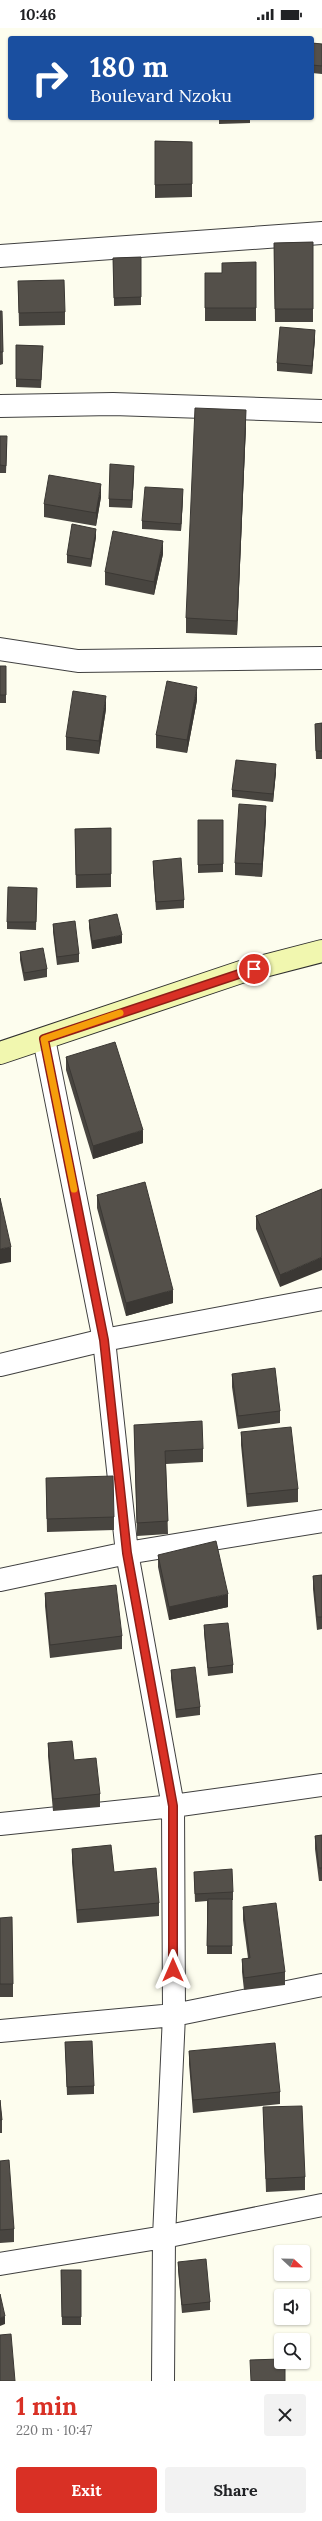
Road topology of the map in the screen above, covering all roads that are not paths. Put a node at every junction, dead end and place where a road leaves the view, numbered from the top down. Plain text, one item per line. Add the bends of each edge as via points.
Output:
1 (322, 233) edge
2 (0, 256) edge
3 (0, 406) edge
4 (322, 412) edge
5 (0, 649) edge
6 (322, 658) edge
7 (322, 951) edge
8 (44, 1039) junction
9 (0, 1053) edge
10 (322, 1299) edge
11 (104, 1340) junction
12 (0, 1365) edge
13 (322, 1520) edge
14 (127, 1553) junction
15 (0, 1580) edge
16 (322, 1785) edge
17 (173, 1806) junction
18 (0, 1824) edge
19 (322, 1985) edge
20 (174, 2015) junction
21 (0, 2031) edge
22 (322, 2205) edge
23 (164, 2237) junction
24 (0, 2264) edge
25 (163, 2381) edge

1 - 2 street
3 - 4 street via 113,404
5 - 6 street via 78,661
7 - 8 street via 241,972
8 - 9 street
8 - 11 street
10 - 11 street
11 - 12 street
11 - 14 street
13 - 14 street
14 - 15 street
14 - 17 street
16 - 17 street
17 - 18 street
17 - 20 street
19 - 20 street
20 - 21 street
20 - 23 street
22 - 23 street
23 - 24 street
23 - 25 street

